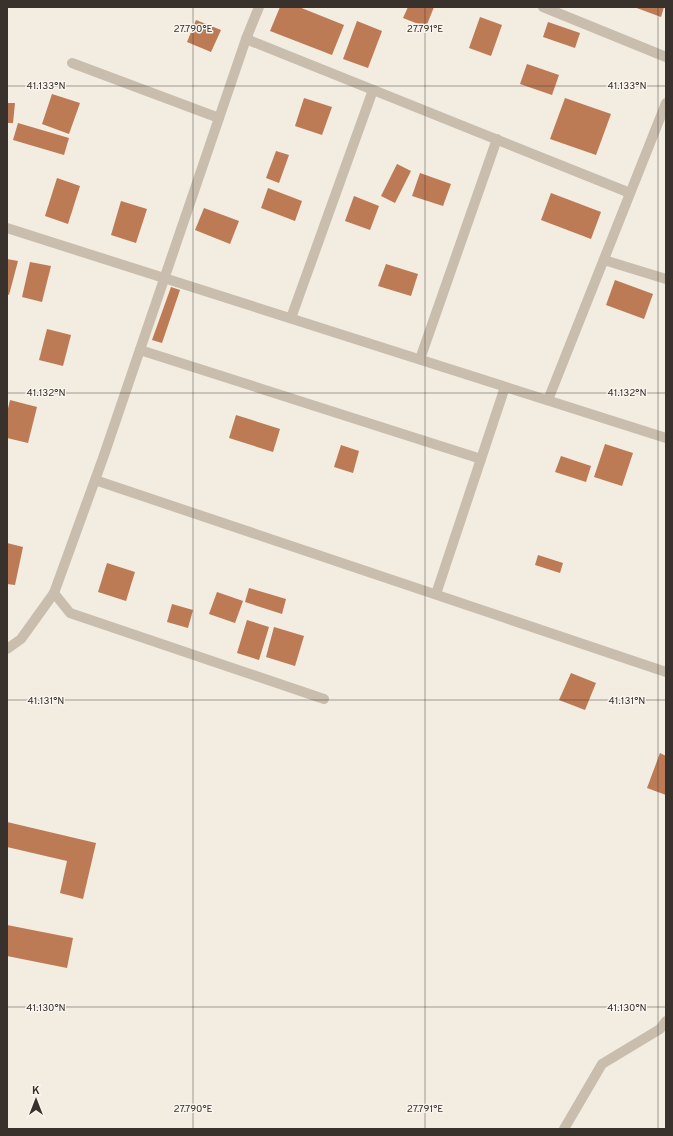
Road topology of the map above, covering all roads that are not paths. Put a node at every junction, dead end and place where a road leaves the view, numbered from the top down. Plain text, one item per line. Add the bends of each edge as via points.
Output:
1 (259, 7) edge
2 (543, 7) edge
3 (246, 39) junction
4 (666, 57) edge
5 (72, 63) dead end
6 (373, 90) junction
7 (665, 109) edge
8 (219, 118) junction
9 (497, 139) junction
10 (630, 193) junction
11 (7, 228) edge
12 (604, 260) junction
13 (164, 278) junction
14 (666, 279) edge
15 (291, 318) junction
16 (140, 350) junction
17 (420, 359) junction
18 (505, 387) junction
19 (548, 400) junction
20 (666, 438) edge
21 (481, 459) junction
22 (95, 480) junction
23 (54, 593) junction
24 (436, 594) junction
25 (7, 649) edge
26 (666, 672) edge
27 (324, 699) dead end
28 (666, 1021) edge
29 (564, 1129) edge

1 - 3 street
2 - 4 street
3 - 6 street
3 - 8 street
5 - 8 street
6 - 9 street
6 - 15 street
7 - 10 street
8 - 13 street
9 - 10 street
9 - 17 street
10 - 12 street
11 - 13 street
12 - 14 street
12 - 19 street
13 - 15 street
13 - 16 street
15 - 17 street
16 - 21 street
16 - 22 street
17 - 18 street
18 - 19 street
18 - 21 street
19 - 20 street
21 - 24 street
22 - 23 street
22 - 24 street
23 - 25 street via 21,639
23 - 27 street via 70,613
24 - 26 street
28 - 29 street via 660,1029 602,1064

